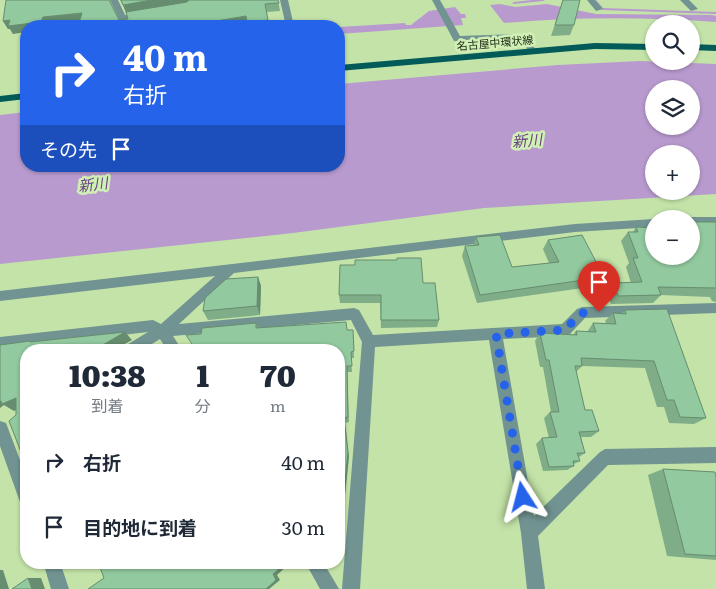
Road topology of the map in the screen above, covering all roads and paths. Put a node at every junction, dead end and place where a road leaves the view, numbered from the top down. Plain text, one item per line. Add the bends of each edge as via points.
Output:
1 (114, 0) edge
2 (284, 0) edge
3 (436, 0) edge
4 (591, 0) edge
5 (684, 0) edge
6 (599, 9) dead end
7 (694, 9) dead end
8 (151, 13) edge
9 (122, 18) joint
10 (289, 20) edge
11 (645, 47) edge
12 (700, 48) edge
13 (716, 48) edge
14 (534, 51) junction
15 (345, 67) edge
16 (20, 97) edge
17 (0, 99) edge
18 (716, 221) edge
19 (700, 222) edge
20 (645, 224) edge
21 (232, 268) junction
22 (0, 296) edge
23 (716, 308) edge
24 (162, 331) junction
25 (496, 334) junction
26 (369, 341) junction
27 (0, 343) edge
28 (140, 344) edge
29 (171, 344) edge
30 (3, 425) edge
31 (716, 455) edge
32 (20, 477) edge
33 (529, 533) junction
34 (53, 569) edge
35 (317, 569) edge
36 (60, 589) edge
37 (330, 589) edge
38 (351, 589) edge
39 (536, 589) edge

1 - 9 street
2 - 10 street
3 - 14 street via 457,40 520,36
4 - 6 street
5 - 7 street
8 - 9 street
11 - 14 main road, 名古屋中環状線 via 595,46
12 - 13 main road
14 - 15 main road, 名古屋中環状線
16 - 17 main road
18 - 19 street
20 - 21 street via 575,228
21 - 22 street
21 - 24 street
23 - 25 street via 582,313 564,330
24 - 26 street via 354,314
24 - 27 street via 153,326
24 - 28 street
24 - 29 street
25 - 26 street
25 - 33 street
26 - 38 street
30 - 32 street
31 - 33 street via 605,457
33 - 39 street
34 - 36 street
35 - 37 street

